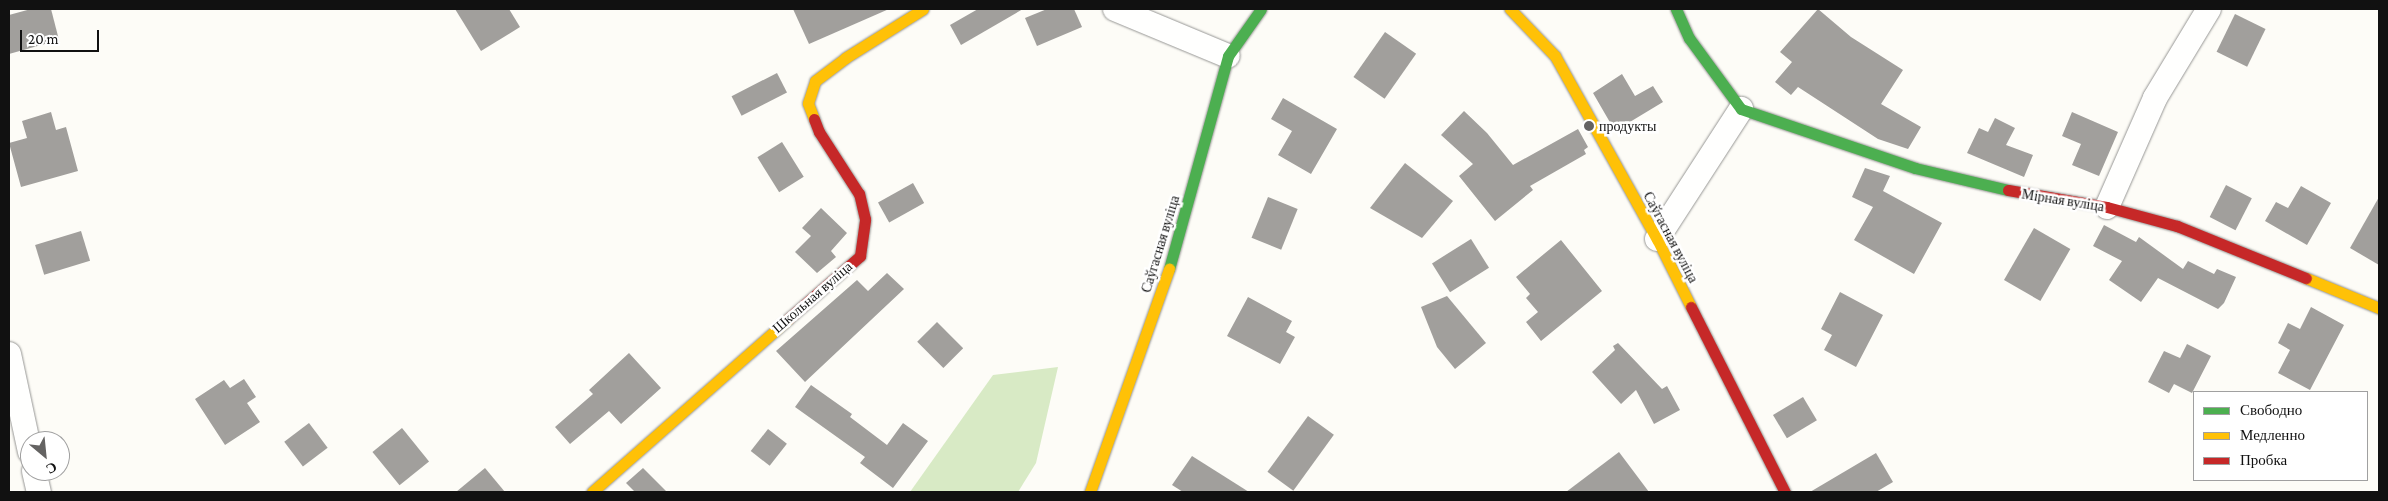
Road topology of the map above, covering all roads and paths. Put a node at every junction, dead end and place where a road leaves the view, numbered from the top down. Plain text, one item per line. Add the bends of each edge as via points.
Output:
1 (923, 9) edge
2 (1115, 9) edge
3 (1261, 9) edge
4 (1510, 9) edge
5 (1676, 9) edge
6 (2209, 9) edge
7 (1228, 56) junction
8 (1741, 109) junction
9 (2107, 207) junction
10 (1657, 239) junction
11 (2379, 308) edge
12 (9, 354) edge
13 (26, 431) edge
14 (592, 492) edge
15 (1090, 492) edge
16 (1785, 492) edge

1 - 14 street, Школьная вуліца via 844,58 815,81 808,103 819,132 859,194 864,219 860,256
2 - 7 street
3 - 7 street, Саўгасная вуліца
4 - 10 street, Саўгасная вуліца via 1555,56
5 - 8 street via 1689,38
6 - 9 street via 2155,98
7 - 15 street, Саўгасная вуліца via 1172,262
8 - 9 street, Мірная вуліца via 1915,168 2010,191
8 - 10 street
9 - 11 street, Мірная вуліца via 2176,226
10 - 16 street, Саўгасная вуліца
12 - 13 street

